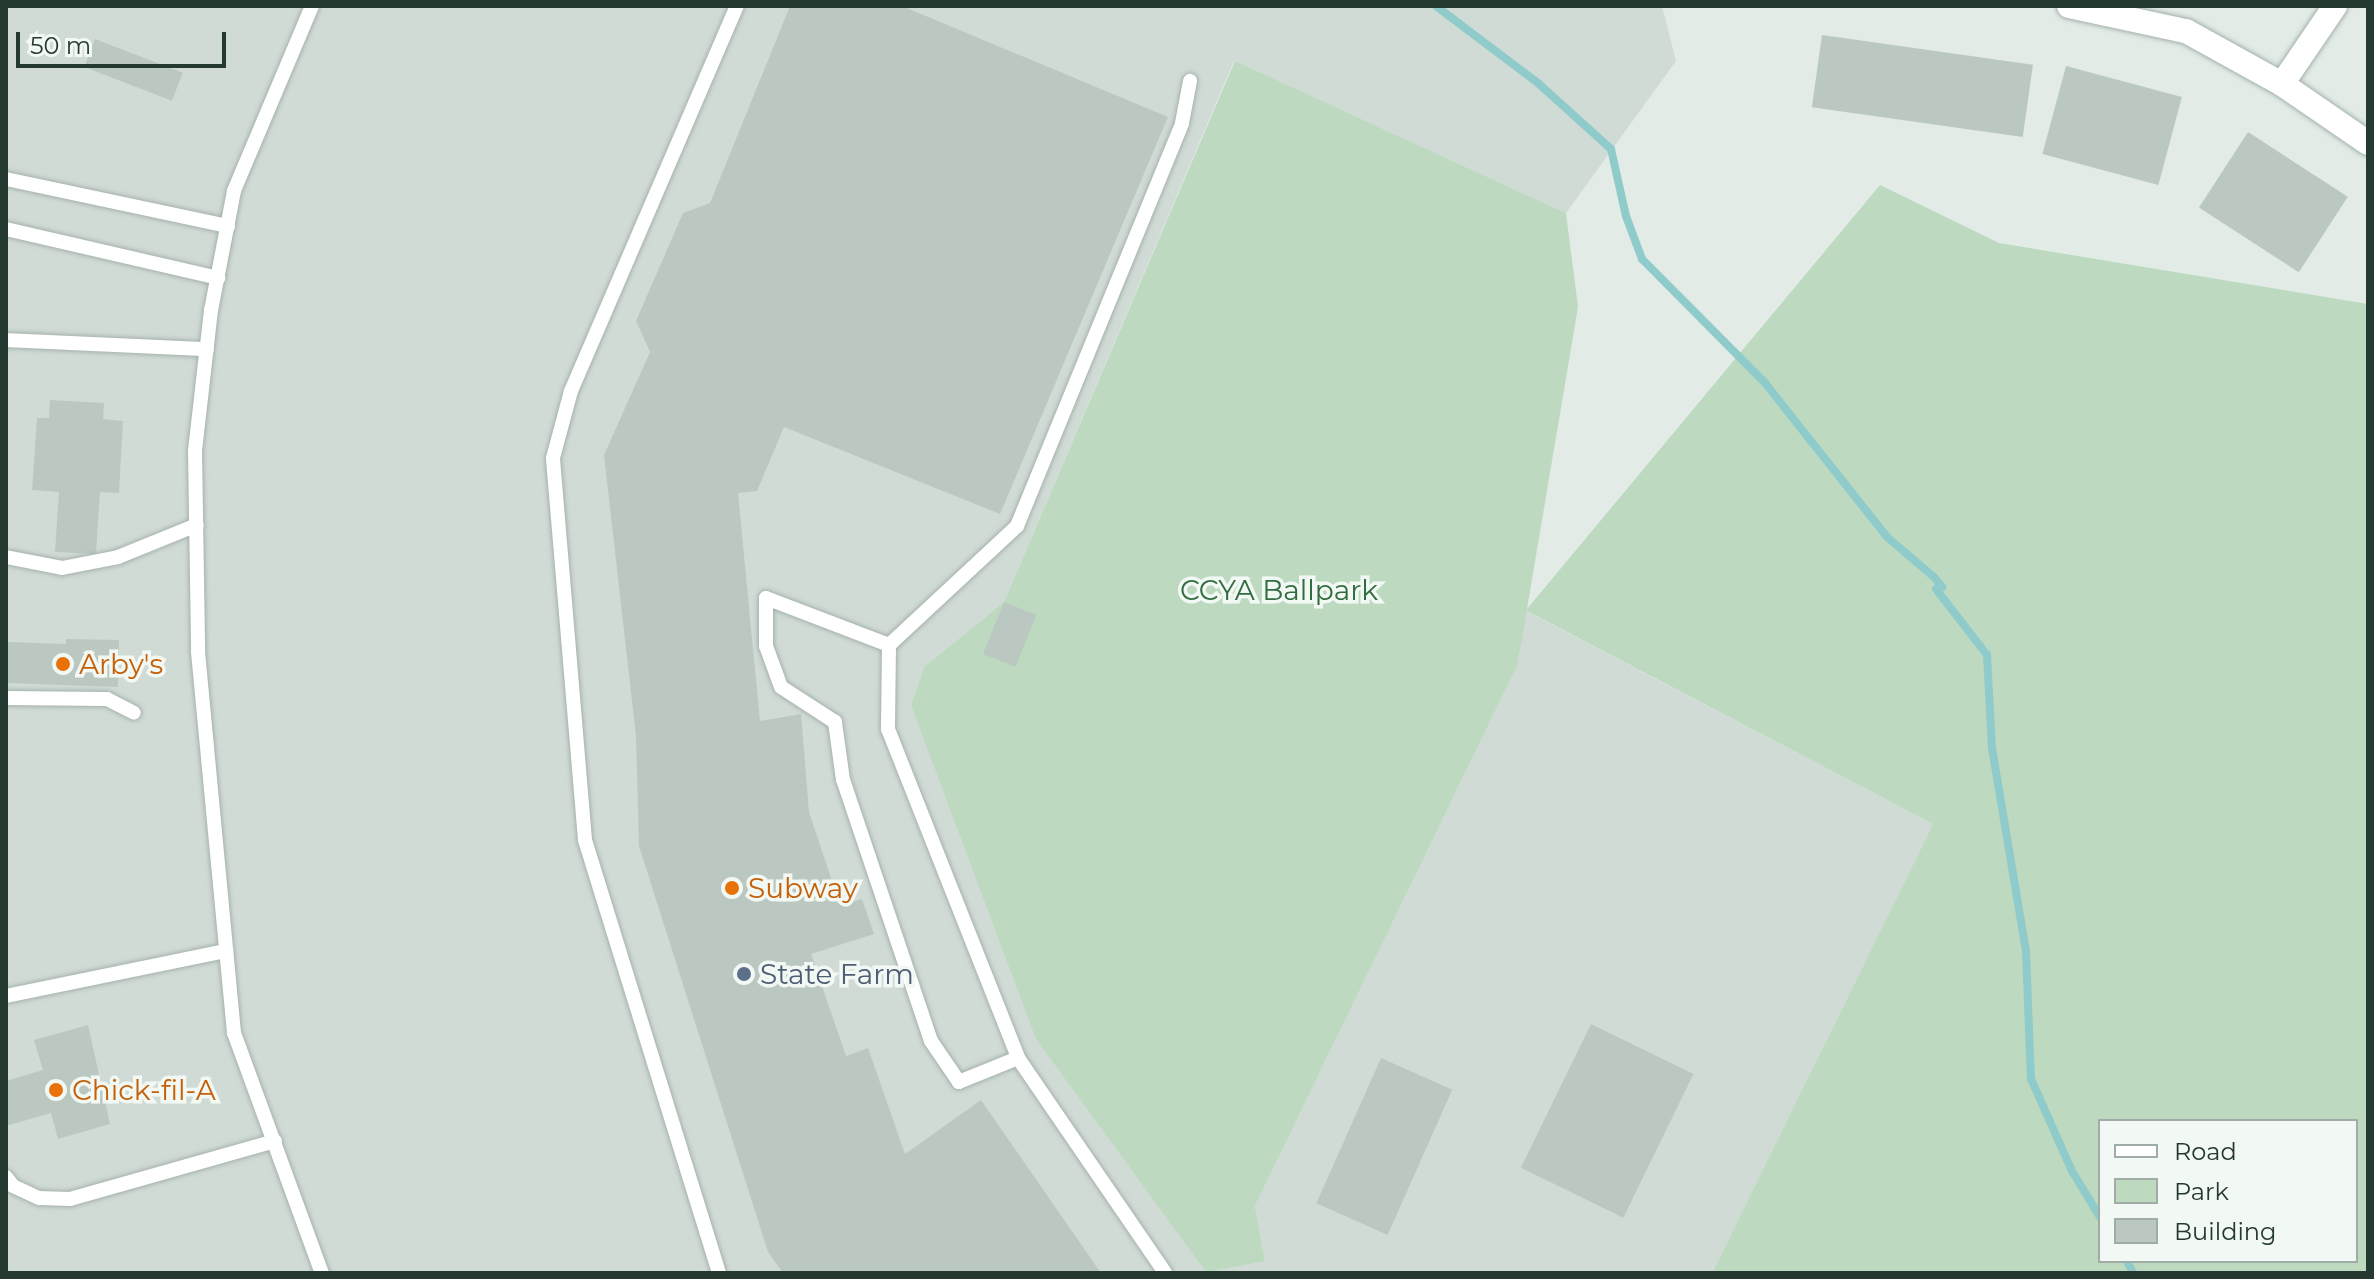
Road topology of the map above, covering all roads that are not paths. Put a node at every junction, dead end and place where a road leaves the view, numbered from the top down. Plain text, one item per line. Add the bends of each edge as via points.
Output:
1 (312, 6) edge
2 (737, 6) edge
3 (2069, 6) edge
4 (2335, 6) edge
5 (1190, 81) dead end
6 (2282, 84) junction
7 (2368, 143) edge
8 (6, 179) edge
9 (228, 226) junction
10 (6, 229) edge
11 (218, 278) junction
12 (6, 340) edge
13 (207, 349) junction
14 (197, 525) junction
15 (6, 557) edge
16 (889, 645) junction
17 (6, 698) edge
18 (134, 713) dead end
19 (226, 951) junction
20 (6, 996) edge
21 (1018, 1058) junction
22 (275, 1141) junction
23 (6, 1177) edge
24 (322, 1273) edge
25 (719, 1273) edge
26 (1165, 1273) edge

1 - 9 lane via 234,191
2 - 25 lane via 571,391 553,458 585,840
3 - 6 street via 2186,31
4 - 6 street
5 - 16 lane via 1182,123 1017,526
6 - 7 street
8 - 9 lane
9 - 11 lane
10 - 11 lane
11 - 13 lane
12 - 13 lane
13 - 14 lane via 195,451
14 - 15 lane via 118,557 62,568
14 - 19 lane via 198,652
16 - 21 lane via 888,729
16 - 21 lane via 766,598 766,646 781,687 835,722 843,780 931,1041 959,1082
17 - 18 lane via 107,699
19 - 20 lane
19 - 22 lane via 234,1033
21 - 26 lane
22 - 23 lane via 70,1199 39,1198
22 - 24 lane

